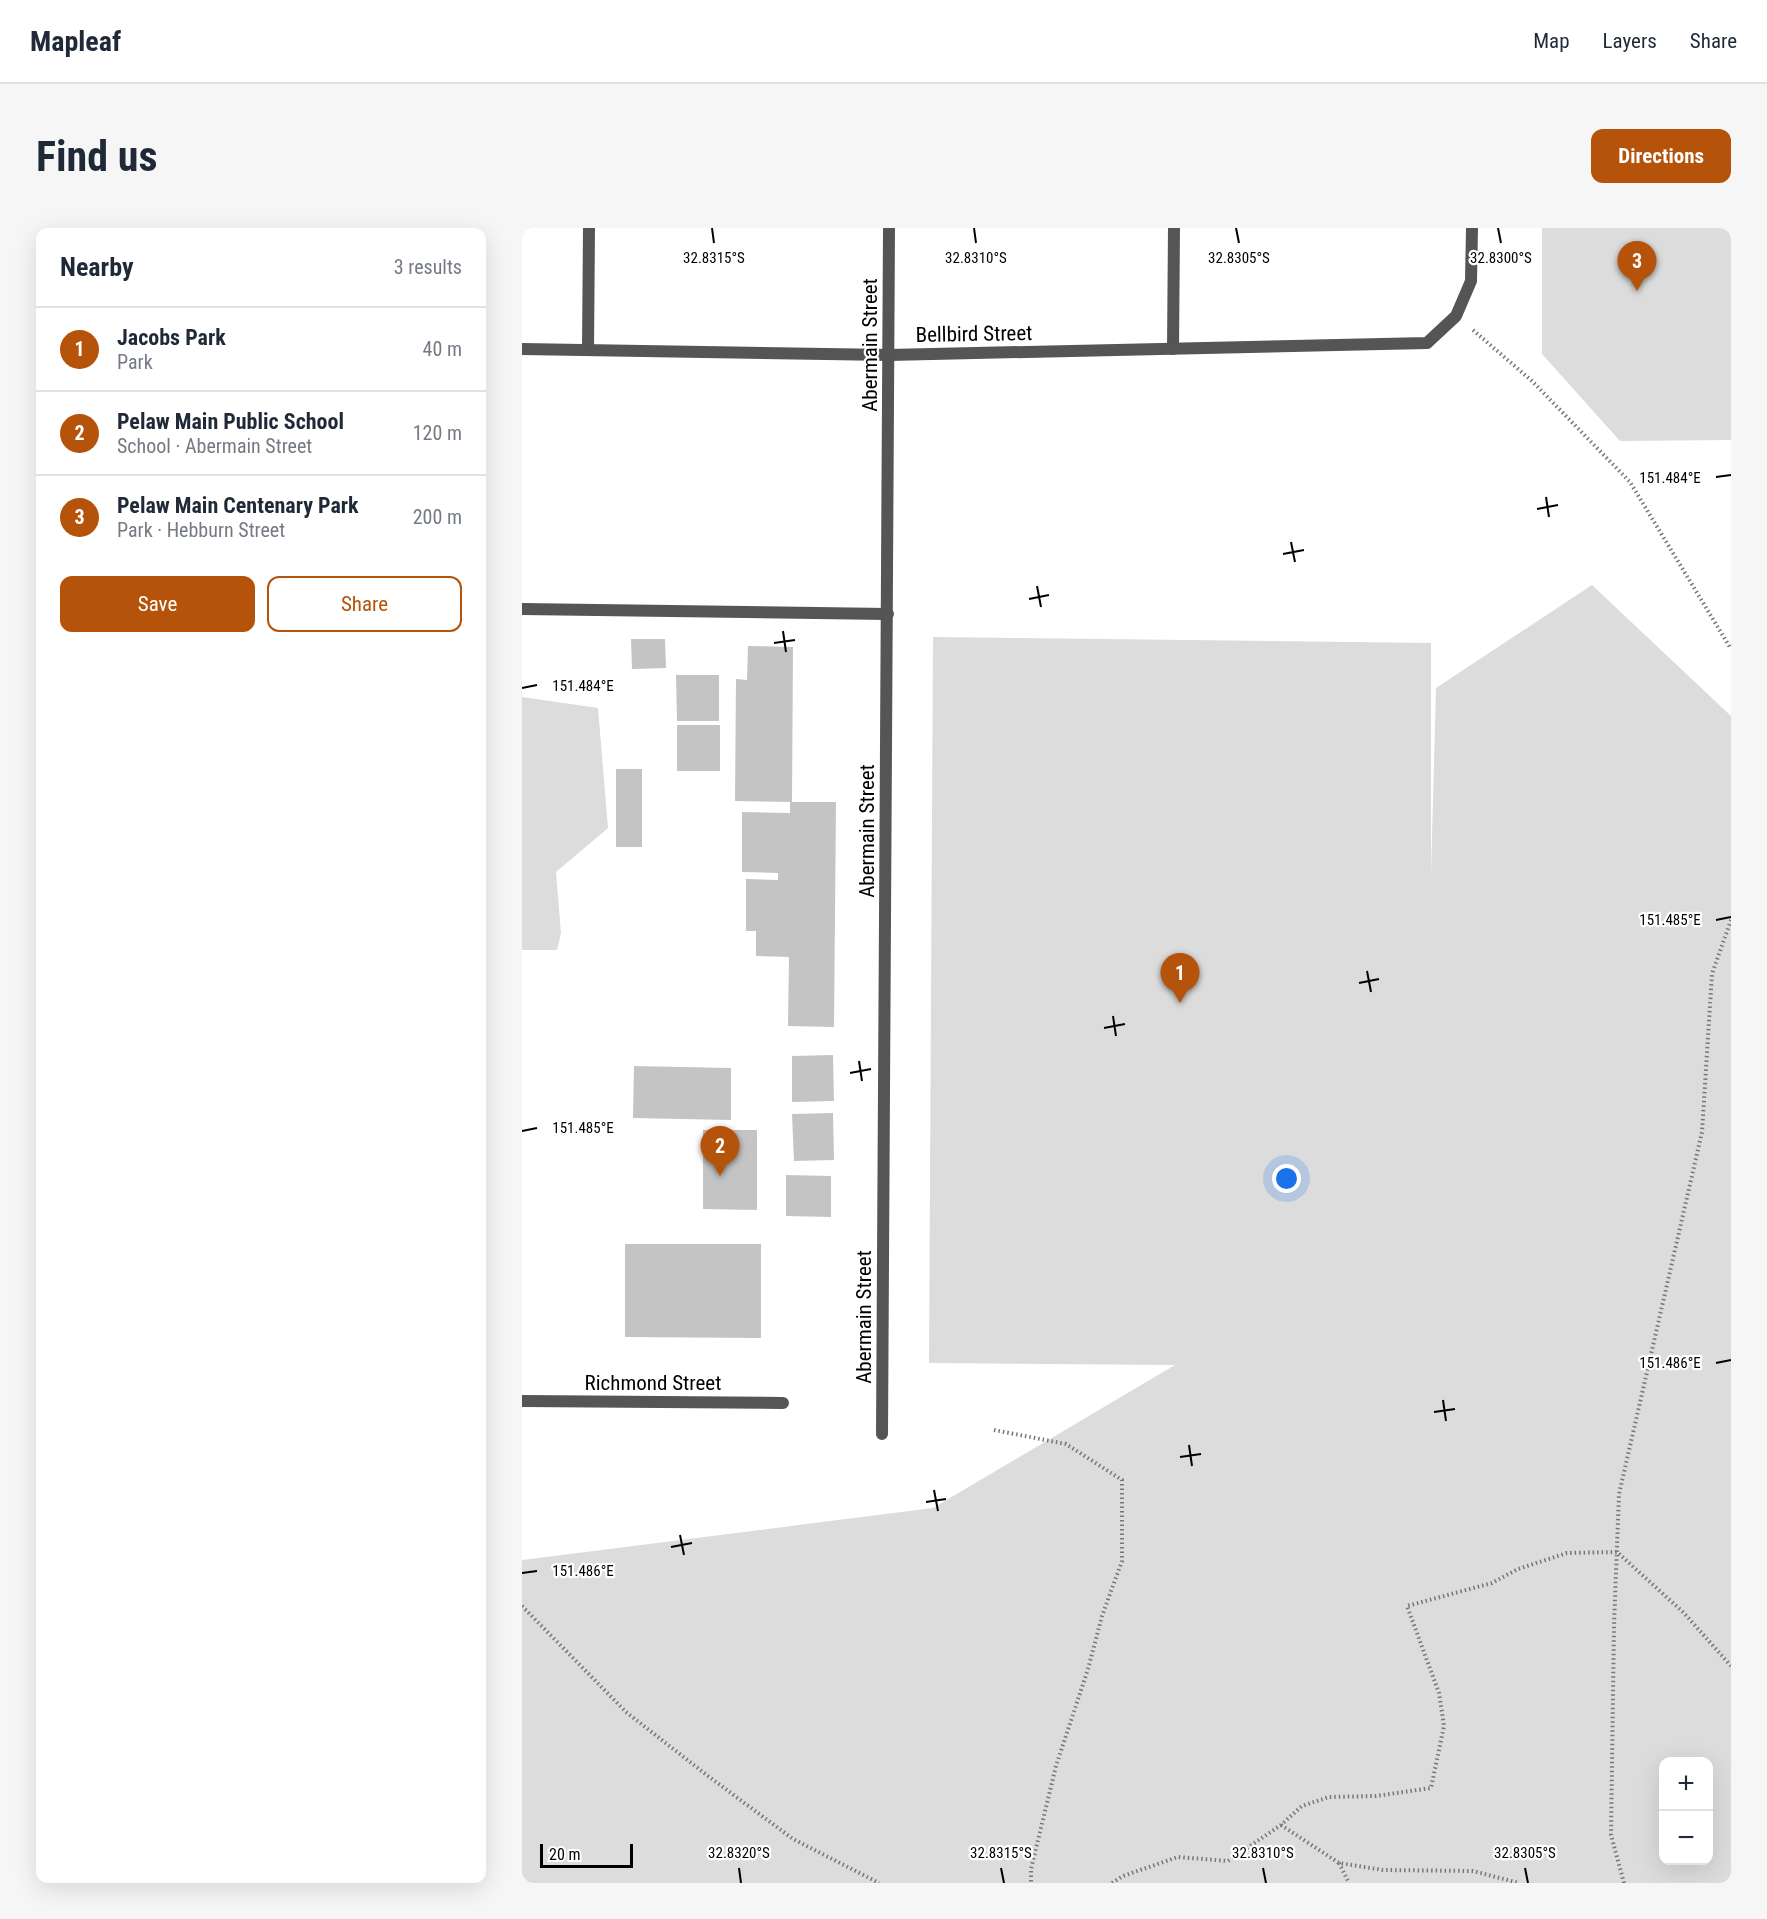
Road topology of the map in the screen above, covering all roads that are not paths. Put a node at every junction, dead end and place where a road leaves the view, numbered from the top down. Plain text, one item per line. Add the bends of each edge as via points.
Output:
1 (590, 228) edge
2 (890, 228) edge
3 (1174, 228) edge
4 (1472, 228) edge
5 (522, 349) edge
6 (1173, 349) junction
7 (588, 350) junction
8 (889, 355) junction
9 (522, 609) edge
10 (888, 614) junction
11 (522, 1401) edge
12 (783, 1403) dead end
13 (882, 1434) dead end

1 - 7 street
2 - 8 street, Abermain Street
3 - 6 street
4 - 6 street, Bellbird Street via 1471,281 1456,316 1427,343
5 - 7 street, Bellbird Street
6 - 8 street, Bellbird Street
7 - 8 street, Bellbird Street
8 - 10 street, Abermain Street
9 - 10 street
10 - 13 street, Abermain Street
11 - 12 street, Richmond Street

